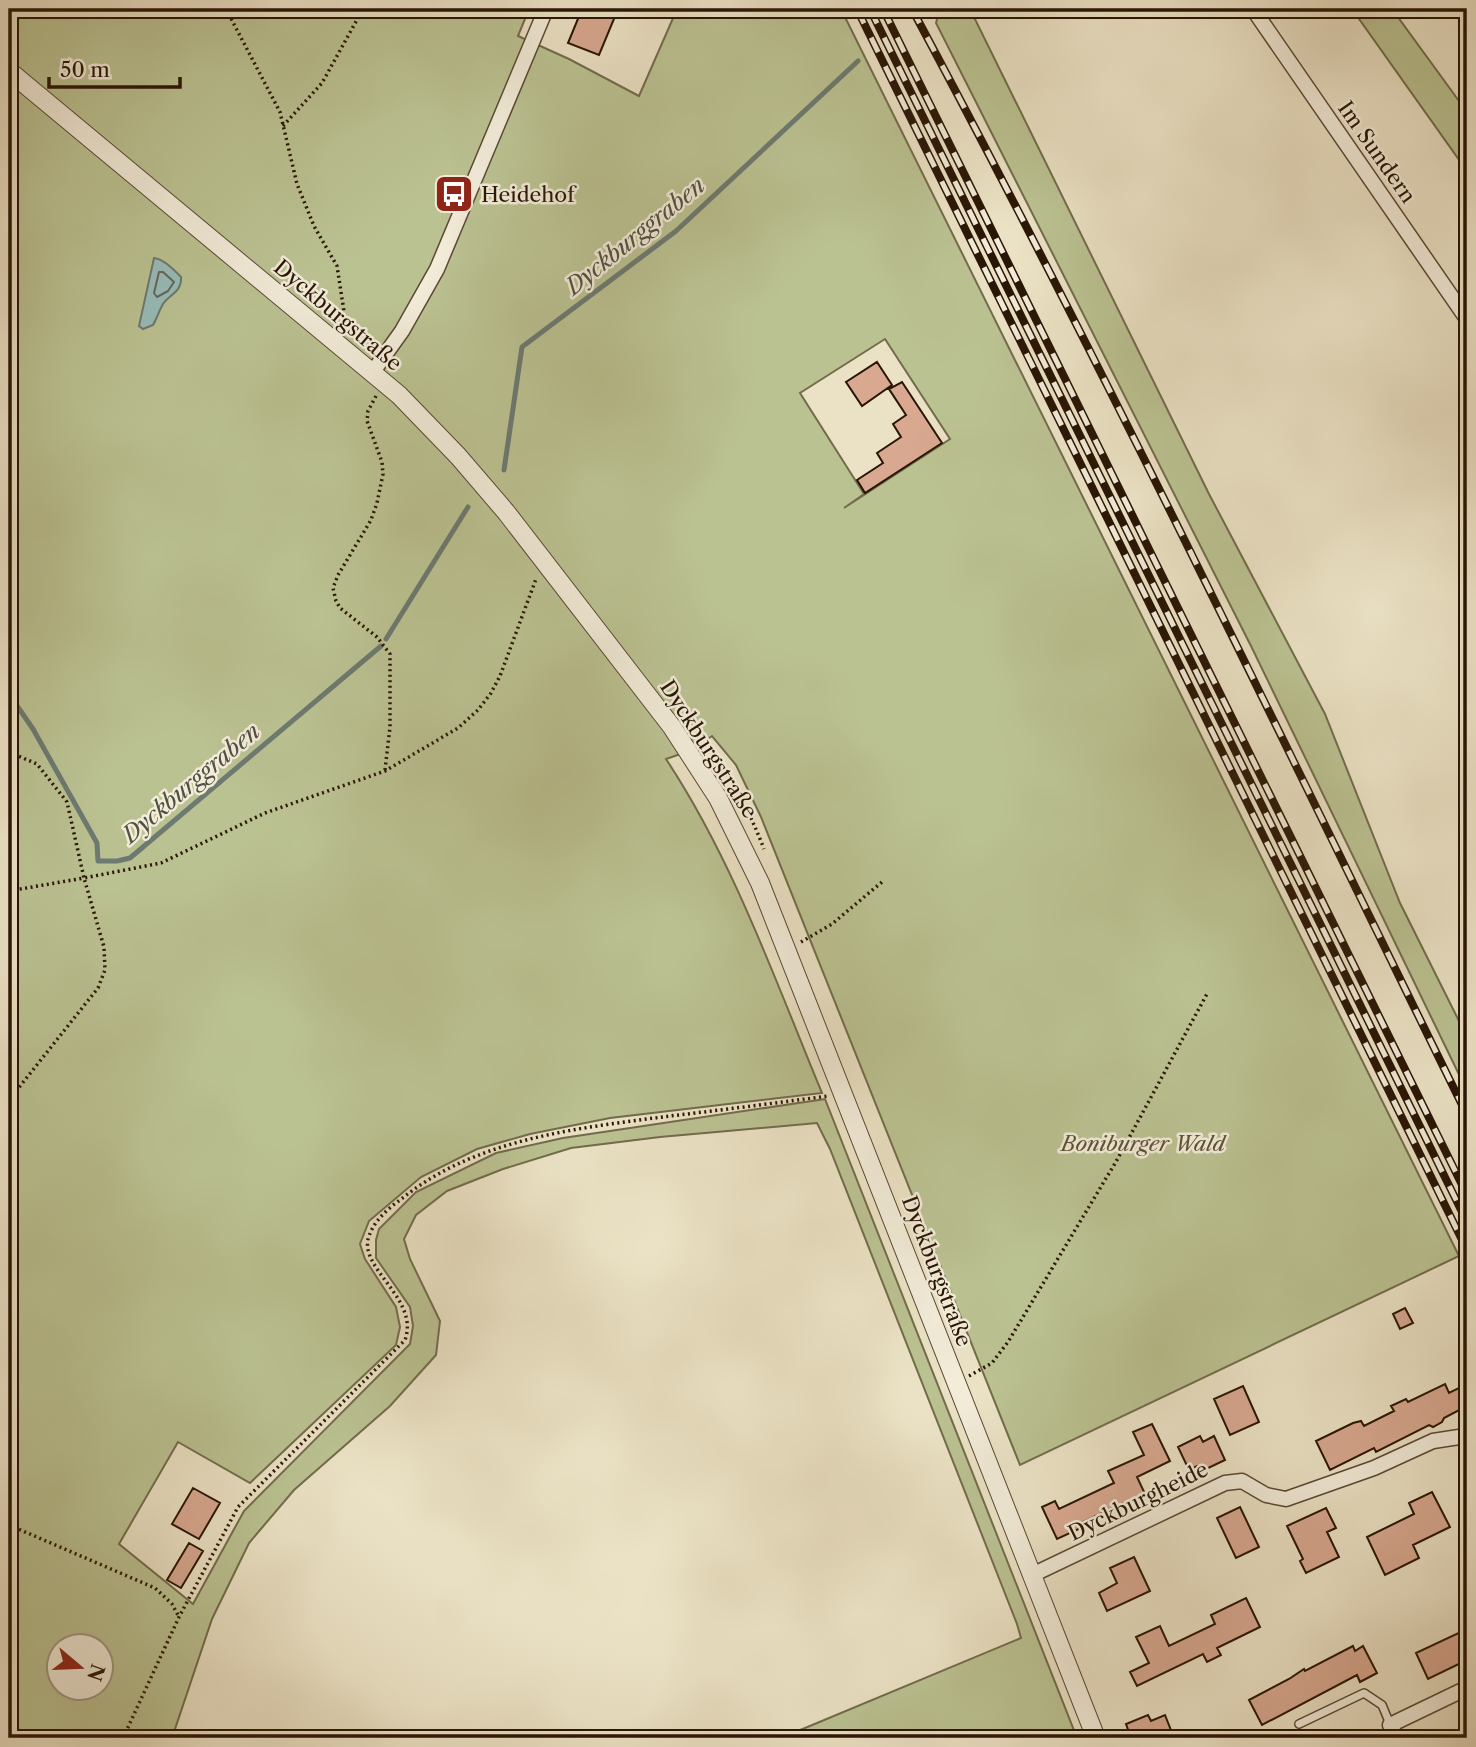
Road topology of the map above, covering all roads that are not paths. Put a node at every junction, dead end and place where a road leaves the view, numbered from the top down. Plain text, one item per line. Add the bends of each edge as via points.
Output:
1 (546, 9) edge
2 (1253, 9) edge
3 (9, 71) edge
4 (1467, 319) edge
5 (372, 373) junction
6 (1459, 1437) dead end
7 (1032, 1575) junction
8 (1467, 1688) edge
9 (1299, 1724) dead end
10 (1394, 1732) edge
11 (1096, 1738) edge

1 - 5 street via 437,269
2 - 4 street, Im Sundern
3 - 5 street, Dyckburgstraße
5 - 7 street, Dyckburgstraße via 439,436 506,512 672,727 728,817 778,927
6 - 7 street, Dyckburgheide via 1433,1441 1286,1499 1266,1495 1242,1480 1225,1483
7 - 11 street, Dyckburgstraße
8 - 10 street
9 - 10 lane via 1364,1693 1382,1705

